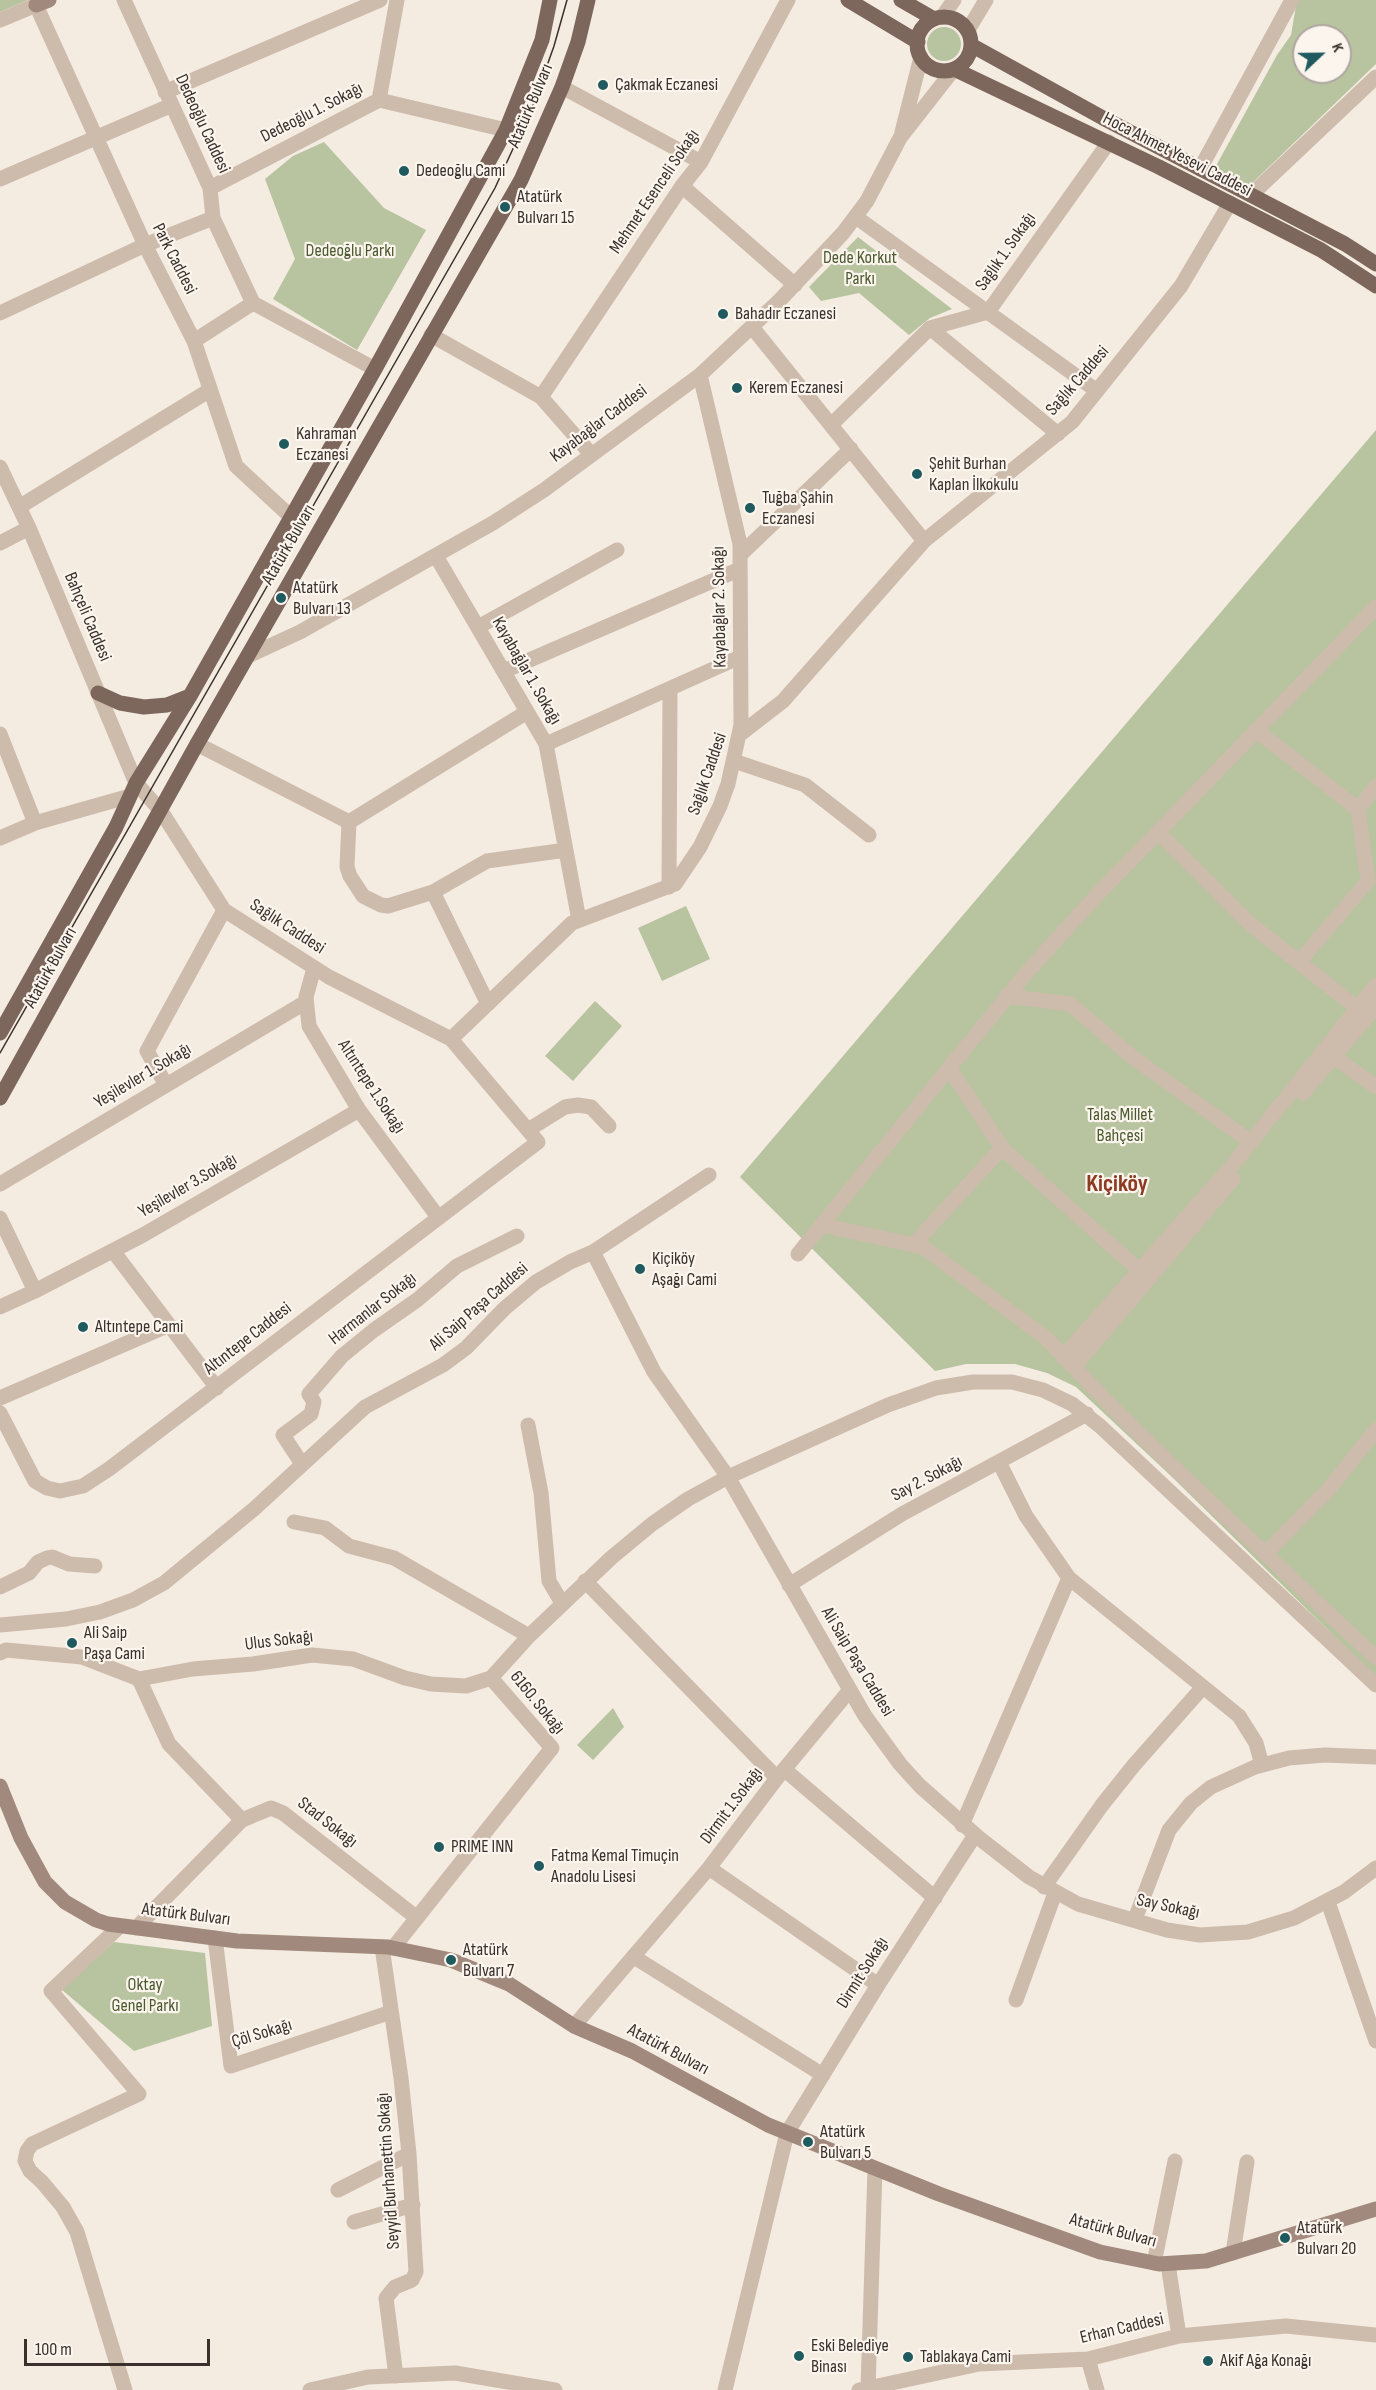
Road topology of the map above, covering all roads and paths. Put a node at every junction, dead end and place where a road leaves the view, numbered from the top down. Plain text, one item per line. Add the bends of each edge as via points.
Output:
1 (124, 0) edge
2 (380, 0) edge
3 (397, 0) edge
4 (550, 0) edge
5 (588, 0) edge
6 (788, 0) edge
7 (848, 0) edge
8 (901, 0) edge
9 (954, 0) edge
10 (986, 0) edge
11 (1292, 0) edge
12 (43, 2) edge
13 (938, 18) junction
14 (0, 20) edge
15 (969, 38) junction
16 (920, 50) junction
17 (954, 69) junction
18 (1376, 77) edge
19 (562, 87) junction
20 (169, 99) junction
21 (379, 100) junction
22 (506, 130) junction
23 (96, 137) junction
24 (900, 138) junction
25 (1108, 142) junction
26 (701, 162) junction
27 (1200, 169) junction
28 (0, 179) edge
29 (682, 186) junction
30 (210, 188) junction
31 (1251, 195) junction
32 (1230, 203) junction
33 (856, 217) junction
34 (213, 218) junction
35 (144, 245) junction
36 (1376, 264) edge
37 (795, 285) junction
38 (1376, 286) edge
39 (253, 303) junction
40 (988, 312) junction
41 (0, 313) edge
42 (752, 327) junction
43 (930, 327) junction
44 (431, 335) junction
45 (194, 341) junction
46 (375, 369) junction
47 (700, 375) junction
48 (210, 390) junction
49 (1098, 391) junction
50 (541, 398) junction
51 (831, 425) junction
52 (1058, 434) junction
53 (850, 449) junction
54 (591, 454) junction
55 (0, 467) edge
56 (19, 507) junction
57 (291, 517) junction
58 (28, 528) junction
59 (924, 541) junction
60 (0, 543) edge
61 (617, 550) dead end
62 (436, 556) junction
63 (740, 562) junction
64 (1376, 607) edge
65 (478, 627) junction
66 (248, 656) junction
67 (741, 657) junction
68 (504, 671) junction
69 (670, 688) junction
70 (98, 693) junction
71 (190, 696) junction
72 (527, 712) junction
73 (1257, 731) junction
74 (0, 734) edge
75 (740, 735) junction
76 (197, 744) junction
77 (546, 744) junction
78 (734, 761) junction
79 (1376, 786) edge
80 (133, 789) junction
81 (1358, 809) junction
82 (161, 811) junction
83 (35, 822) junction
84 (349, 822) junction
85 (1158, 832) junction
86 (869, 835) dead end
87 (0, 838) edge
88 (566, 850) junction
89 (669, 886) junction
90 (433, 892) junction
91 (224, 910) junction
92 (579, 920) junction
93 (1299, 962) junction
94 (314, 968) junction
95 (1376, 984) edge
96 (1006, 996) junction
97 (306, 1002) junction
98 (488, 1004) junction
99 (1376, 1006) edge
100 (1357, 1008) junction
101 (0, 1033) edge
102 (451, 1039) junction
103 (1333, 1056) junction
104 (949, 1068) junction
105 (166, 1085) junction
106 (1376, 1087) edge
107 (0, 1098) edge
108 (359, 1110) junction
109 (609, 1126) dead end
110 (533, 1136) junction
111 (1251, 1142) junction
112 (1002, 1148) junction
113 (709, 1175) dead end
114 (0, 1184) edge
115 (438, 1217) junction
116 (0, 1218) edge
117 (822, 1225) junction
118 (517, 1236) dead end
119 (913, 1245) junction
120 (113, 1251) junction
121 (593, 1252) junction
122 (798, 1254) dead end
123 (1139, 1270) junction
124 (35, 1291) junction
125 (0, 1307) edge
126 (169, 1325) junction
127 (1068, 1362) junction
128 (217, 1388) junction
129 (0, 1398) edge
130 (0, 1413) edge
131 (1087, 1414) junction
132 (528, 1425) dead end
133 (1376, 1430) edge
134 (999, 1462) junction
135 (302, 1464) junction
136 (733, 1475) junction
137 (294, 1522) dead end
138 (1265, 1554) junction
139 (94, 1566) dead end
140 (1069, 1578) junction
141 (585, 1581) junction
142 (789, 1585) junction
143 (0, 1587) edge
144 (562, 1603) junction
145 (0, 1625) edge
146 (529, 1636) junction
147 (0, 1653) edge
148 (1376, 1658) edge
149 (492, 1678) junction
150 (139, 1679) junction
151 (1376, 1686) edge
152 (1203, 1687) junction
153 (849, 1691) junction
154 (1376, 1757) edge
155 (1262, 1765) junction
156 (781, 1774) junction
157 (0, 1786) edge
158 (242, 1821) junction
159 (962, 1825) junction
160 (975, 1834) junction
161 (709, 1868) junction
162 (1376, 1868) edge
163 (1050, 1890) junction
164 (935, 1898) junction
165 (1328, 1902) junction
166 (417, 1918) junction
167 (1135, 1919) junction
168 (120, 1926) junction
169 (136, 1928) junction
170 (215, 1938) junction
171 (387, 1947) junction
172 (634, 1957) junction
173 (878, 1984) junction
174 (1016, 2000) dead end
175 (391, 2012) junction
176 (574, 2026) junction
177 (1376, 2041) edge
178 (823, 2075) junction
179 (787, 2133) junction
180 (409, 2154) junction
181 (1175, 2161) dead end
182 (1247, 2163) dead end
183 (875, 2169) junction
184 (338, 2190) dead end
185 (412, 2205) junction
186 (1376, 2209) edge
187 (354, 2222) dead end
188 (1233, 2253) junction
189 (1161, 2264) junction
190 (1179, 2336) junction
191 (1376, 2336) edge
192 (1088, 2359) junction
193 (396, 2376) junction
194 (368, 2377) junction
195 (885, 2388) edge
196 (125, 2390) edge
197 (310, 2390) edge
198 (351, 2390) edge
199 (555, 2390) edge
200 (725, 2390) edge
201 (864, 2390) edge
202 (1097, 2390) edge

1 - 20 street, Dedeoğlu Caddesi
2 - 20 street
3 - 21 street
4 - 22 main road, Atatürk Bulvarı via 542,40
5 - 19 main road, Atatürk Bulvarı
6 - 26 street, Mehmet Esenceli Sokağı
7 - 16 main road
8 - 13 main road
9 - 13 street
10 - 15 street
11 - 27 street
12 - 14 street
12 - 23 street, Park Caddesi
13 - 15 main road via 957,20
13 - 16 main road via 923,28
15 - 17 main road via 966,59
15 - 27 main road, Hoca Ahmet Yesevi Caddesi
16 - 17 main road via 926,63 939,70
16 - 24 street, Kayabağlar Caddesi
17 - 24 street, Kayabağlar Caddesi
17 - 25 main road, Hoca Ahmet Yesevi Caddesi
18 - 31 street
19 - 26 street
19 - 44 main road, Atatürk Bulvarı via 521,180
20 - 23 street
20 - 30 street, Dedeoğlu Caddesi
21 - 22 street, Dedeoğlu 1. Sokağı
21 - 30 street, Dedeoğlu 1. Sokağı
22 - 46 main road, Atatürk Bulvarı
23 - 28 street
23 - 35 street, Park Caddesi
24 - 33 street, Kayabağlar Caddesi
25 - 32 main road, Hoca Ahmet Yesevi Caddesi
25 - 40 street, Sağlık 1. Sokağı
26 - 29 street, Mehmet Esenceli Sokağı
27 - 31 main road, Hoca Ahmet Yesevi Caddesi
29 - 37 street
29 - 50 street, Mehmet Esenceli Sokağı
30 - 34 street, Dedeoğlu Caddesi
31 - 36 main road, Hoca Ahmet Yesevi Caddesi
32 - 38 main road, Hoca Ahmet Yesevi Caddesi via 1321,250
32 - 49 street, Sağlık Caddesi via 1181,286
33 - 37 street, Kayabağlar Caddesi
33 - 40 street
34 - 35 street
34 - 39 street, Dedeoğlu Caddesi
35 - 41 street
35 - 45 street, Park Caddesi
37 - 42 street, Kayabağlar Caddesi
39 - 45 street
39 - 46 street
40 - 43 street, Sağlık 1. Sokağı
40 - 49 street
42 - 47 street, Kayabağlar Caddesi
42 - 51 street
43 - 51 street
43 - 52 street
44 - 50 street
44 - 66 main road, Atatürk Bulvarı
45 - 48 street, Park Caddesi
46 - 57 main road, Atatürk Bulvarı
47 - 54 street, Kayabağlar Caddesi
47 - 63 street, Kayabağlar 2. Sokağı via 740,544
48 - 56 street
48 - 57 street, Park Caddesi via 236,466
49 - 52 street, Sağlık Caddesi
50 - 54 street
51 - 53 street
52 - 59 street, Sağlık Caddesi
53 - 59 street
53 - 63 street
54 - 62 street, Kayabağlar Caddesi via 516,509
55 - 56 street, Bahçeli Caddesi
56 - 58 street, Bahçeli Caddesi
57 - 71 main road, Atatürk Bulvarı
58 - 60 street
58 - 70 street, Bahçeli Caddesi
59 - 75 street, Sağlık Caddesi via 783,701
61 - 65 street
62 - 65 street, Kayabağlar 1. Sokağı
62 - 66 street, Kayabağlar Caddesi via 300,632
63 - 67 street, Kayabağlar 2. Sokağı
63 - 68 street
64 - 73 street
65 - 68 street, Kayabağlar 1. Sokağı
66 - 76 main road, Atatürk Bulvarı
67 - 69 street
67 - 75 street, Kayabağlar 2. Sokağı
68 - 72 street, Kayabağlar 1. Sokağı
69 - 77 street
69 - 89 street
70 - 71 main road via 120,703 144,707 167,705
70 - 80 street, Bahçeli Caddesi
71 - 80 main road, Atatürk Bulvarı
72 - 77 street, Kayabağlar 1. Sokağı
72 - 84 street
73 - 81 street
73 - 85 street
74 - 83 street
75 - 78 street, Sağlık Caddesi
76 - 82 main road, Atatürk Bulvarı
76 - 84 street
77 - 88 street, Kayabağlar 1. Sokağı
78 - 86 street via 805,785
78 - 89 street, Sağlık Caddesi via 711,826 688,866
79 - 81 street
80 - 82 street, Sağlık Caddesi
80 - 83 street
80 - 101 main road, Atatürk Bulvarı
81 - 93 street via 1368,882
82 - 91 street, Sağlık Caddesi
82 - 107 main road, Atatürk Bulvarı
83 - 87 street
84 - 90 street via 347,867 367,899 388,906
85 - 93 street via 1249,923
85 - 96 street
88 - 90 street via 487,861
88 - 92 street, Kayabağlar 1. Sokağı
89 - 92 street, Sağlık Caddesi
90 - 98 street
91 - 94 street, Sağlık Caddesi
91 - 105 street via 147,1051
92 - 98 street, Sağlık Caddesi via 572,922
93 - 100 street
94 - 97 street, Altıntepe 1.Sokağı
94 - 102 street, Sağlık Caddesi
95 - 100 street
96 - 104 street
96 - 111 street via 1070,1004 1131,1056
97 - 105 street, Yeşilevler 1.Sokağı
97 - 108 street, Altıntepe 1.Sokağı via 309,1026
98 - 102 street, Sağlık Caddesi
99 - 103 street
100 - 111 street
102 - 110 street
103 - 106 street
103 - 127 street via 1200,1220
104 - 112 street
104 - 117 street
105 - 114 street, Yeşilevler 1.Sokağı
108 - 115 street, Altıntepe 1.Sokağı
108 - 120 street, Yeşilevler 3.Sokağı
109 - 110 street, Altıntepe Caddesi via 591,1107 578,1105 565,1107
110 - 115 street, Altıntepe Caddesi
111 - 123 street
112 - 119 street
112 - 123 street
113 - 121 street
115 - 128 street, Altıntepe Caddesi
116 - 124 street
117 - 119 street
117 - 122 street
118 - 135 street, Harmanlar Sokağı via 458,1266 342,1356 309,1394 314,1402 311,1414 283,1435
119 - 127 street via 923,1247 1046,1338
120 - 124 street, Yeşilevler 3.Sokağı
120 - 126 street
121 - 135 street, Ali Saip Paşa Caddesi via 528,1288 466,1348 443,1365 365,1407
121 - 136 street, Ali Saip Paşa Caddesi via 654,1372
123 - 127 street
124 - 125 street, Yeşilevler 3.Sokağı
126 - 128 street
126 - 129 street
127 - 138 street
128 - 130 street, Altıntepe Caddesi via 97,1478 68,1491 53,1491 35,1481
131 - 134 street, Say 2. Sokağı
131 - 136 street, 6160. Sokağı via 1028,1385 953,1384 904,1398
131 - 151 street, 6160. Sokağı
132 - 144 street via 541,1493 549,1581
133 - 138 street via 1328,1490
134 - 140 street via 1026,1516
134 - 142 street, Say 2. Sokağı via 902,1514
135 - 145 street, Ali Saip Paşa Caddesi via 178,1573 149,1592 83,1616
136 - 141 street, 6160. Sokağı via 688,1498
136 - 142 street, Ali Saip Paşa Caddesi
137 - 146 street via 325,1528 349,1546 394,1558
138 - 148 street
139 - 143 street via 47,1558 29,1573
140 - 152 street
140 - 159 street
141 - 144 street, 6160. Sokağı
141 - 156 street
142 - 153 street, Ali Saip Paşa Caddesi
144 - 146 street, 6160. Sokağı
146 - 149 street, 6160. Sokağı
147 - 150 street via 6,1650 82,1657
149 - 150 street, Ulus Sokağı via 466,1686 431,1684 353,1659 312,1655
149 - 166 street, 6160. Sokağı via 552,1748
150 - 158 street via 169,1744
152 - 155 street via 1246,1724
152 - 163 street via 1128,1773
153 - 156 street, Dirmit 1.Sokağı
153 - 159 street, Ali Saip Paşa Caddesi via 900,1764
154 - 155 street via 1316,1755
155 - 167 street via 1211,1788 1176,1820
156 - 161 street, Dirmit 1.Sokağı
156 - 164 street
157 - 168 main road, Atatürk Bulvarı via 21,1838 45,1882 65,1902 86,1915
158 - 166 street, Stad Sokağı via 267,1809 279,1810
158 - 169 street, Stad Sokağı
159 - 160 street, Say Sokağı
160 - 163 street, Say Sokağı
160 - 164 street, Dirmit Sokağı
161 - 172 street, Dirmit 1.Sokağı
161 - 173 street
161 - 176 street
162 - 165 street, Say Sokağı
163 - 167 street, Say Sokağı via 1096,1910
163 - 174 street
164 - 173 street, Dirmit Sokağı
165 - 167 street, Say Sokağı via 1277,1925 1233,1934 1184,1933
165 - 177 street
166 - 171 street, 6160. Sokağı
168 - 169 main road, Atatürk Bulvarı
168 - 196 street via 51,1991 140,2094 33,2144 25,2161 63,2207 77,2232
169 - 170 main road, Atatürk Bulvarı
170 - 171 main road, Atatürk Bulvarı
170 - 175 street, Çöl Sokağı via 231,2066
171 - 175 street, Seyyid Burhanettin Sokağı
171 - 176 main road, Atatürk Bulvarı via 430,1954 490,1975
172 - 176 street, Dirmit 1.Sokağı
172 - 178 street
173 - 178 street, Dirmit Sokağı
175 - 180 street, Seyyid Burhanettin Sokağı
176 - 179 main road, Atatürk Bulvarı via 632,2051
178 - 179 street, Dirmit Sokağı
179 - 183 main road, Atatürk Bulvarı
179 - 200 street, Dirmit Sokağı
180 - 184 street
180 - 185 street, Seyyid Burhanettin Sokağı
181 - 189 street
182 - 188 street
183 - 189 main road, Atatürk Bulvarı via 1100,2252
183 - 201 street
185 - 187 street
185 - 193 street, Seyyid Burhanettin Sokağı via 415,2275 391,2290 385,2302
186 - 188 main road, Atatürk Bulvarı
188 - 189 main road, Atatürk Bulvarı via 1206,2261
189 - 190 street
190 - 191 street, Erhan Caddesi via 1286,2326
190 - 192 street, Erhan Caddesi
192 - 195 street, Erhan Caddesi via 979,2364
192 - 202 street
193 - 194 street
193 - 199 street via 455,2373
194 - 197 street
194 - 198 street
195 - 201 street, Erhan Caddesi

